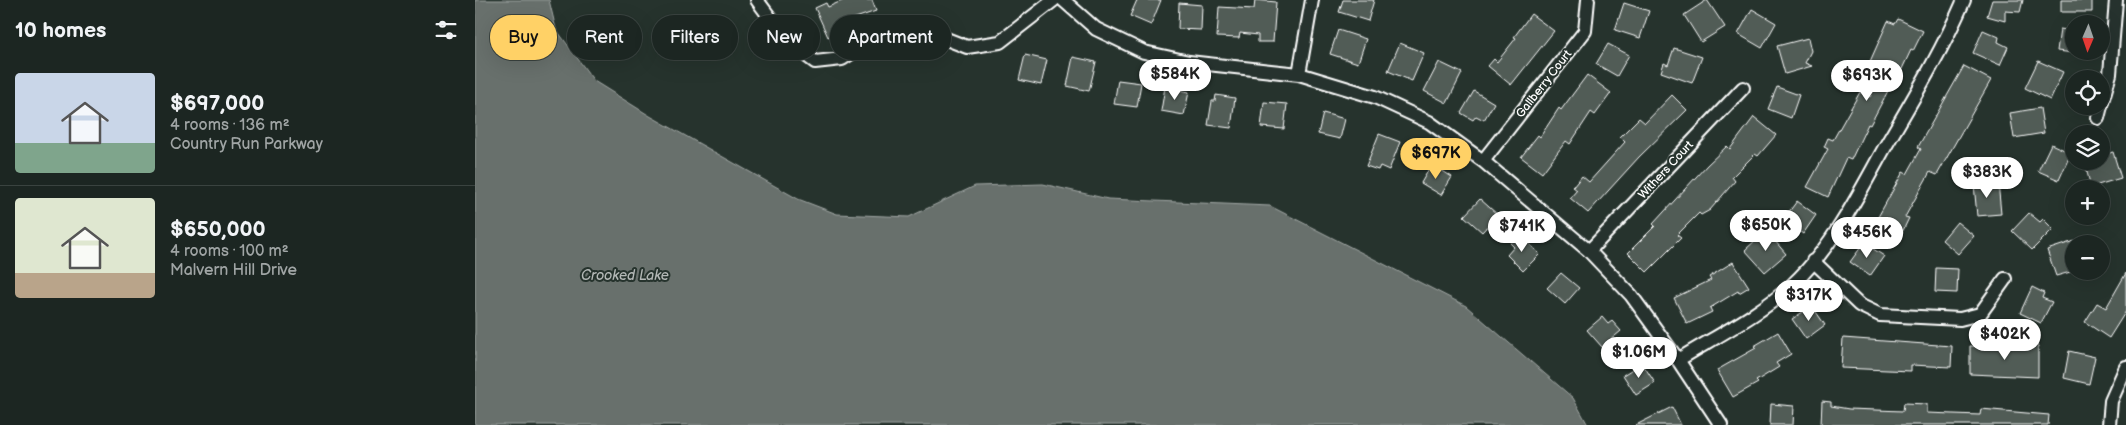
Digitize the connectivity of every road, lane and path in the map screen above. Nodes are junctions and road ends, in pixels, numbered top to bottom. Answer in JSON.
{"nodes":[{"id":1,"x":757,"y":0,"type":"edge"},
{"id":2,"x":1054,"y":0,"type":"edge"},
{"id":3,"x":1063,"y":0,"type":"edge"},
{"id":4,"x":1312,"y":0,"type":"edge"},
{"id":5,"x":1588,"y":0,"type":"edge"},
{"id":6,"x":1964,"y":0,"type":"edge"},
{"id":7,"x":2117,"y":0,"type":"edge"},
{"id":8,"x":1299,"y":74,"type":"junction"},
{"id":9,"x":2110,"y":74,"type":"edge"},
{"id":10,"x":1743,"y":88,"type":"dead end"},
{"id":11,"x":1483,"y":161,"type":"junction"},
{"id":12,"x":1589,"y":251,"type":"junction"},
{"id":13,"x":1813,"y":261,"type":"junction"},
{"id":14,"x":2005,"y":279,"type":"dead end"},
{"id":15,"x":1678,"y":360,"type":"junction"},
{"id":16,"x":2126,"y":366,"type":"edge"},
{"id":17,"x":1721,"y":425,"type":"edge"},
{"id":18,"x":2109,"y":425,"type":"edge"}],
"edges":[{"from":1,"to":2,"type":"street"},
{"from":3,"to":8,"type":"street"},
{"from":4,"to":8,"type":"street"},
{"from":5,"to":11,"type":"street","name":"Gallberry Court"},
{"from":6,"to":13,"type":"street"},
{"from":7,"to":9,"type":"street"},
{"from":8,"to":11,"type":"street"},
{"from":10,"to":12,"type":"street","name":"Withers Court"},
{"from":11,"to":12,"type":"street"},
{"from":12,"to":15,"type":"street"},
{"from":13,"to":14,"type":"street"},
{"from":13,"to":15,"type":"street"},
{"from":15,"to":17,"type":"street"},
{"from":16,"to":18,"type":"street"}]}
